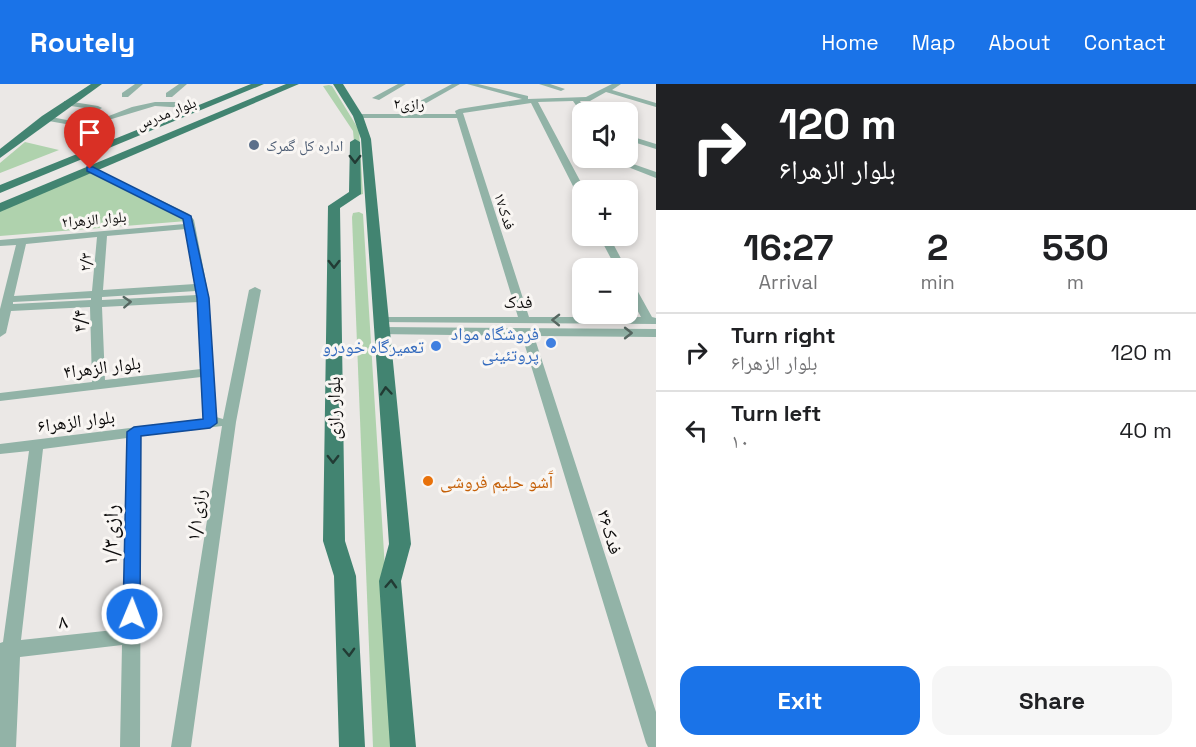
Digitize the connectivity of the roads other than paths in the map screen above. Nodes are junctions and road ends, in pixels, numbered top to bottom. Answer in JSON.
{"nodes":[{"id":1,"x":97,"y":84,"type":"edge"},
{"id":2,"x":140,"y":84,"type":"edge"},
{"id":3,"x":184,"y":84,"type":"edge"},
{"id":4,"x":242,"y":84,"type":"edge"},
{"id":5,"x":259,"y":84,"type":"edge"},
{"id":6,"x":278,"y":84,"type":"edge"},
{"id":7,"x":294,"y":84,"type":"edge"},
{"id":8,"x":403,"y":84,"type":"edge"},
{"id":9,"x":457,"y":84,"type":"edge"},
{"id":10,"x":470,"y":84,"type":"edge"},
{"id":11,"x":503,"y":84,"type":"edge"},
{"id":12,"x":542,"y":84,"type":"edge"},
{"id":13,"x":618,"y":84,"type":"edge"},
{"id":14,"x":333,"y":85,"type":"edge"},
{"id":15,"x":520,"y":89,"type":"dead end"},
{"id":16,"x":561,"y":89,"type":"dead end"},
{"id":17,"x":494,"y":90,"type":"junction"},
{"id":18,"x":606,"y":90,"type":"junction"},
{"id":19,"x":217,"y":94,"type":"junction"},
{"id":20,"x":125,"y":95,"type":"dead end"},
{"id":21,"x":169,"y":95,"type":"dead end"},
{"id":22,"x":376,"y":98,"type":"dead end"},
{"id":23,"x":533,"y":99,"type":"junction"},
{"id":24,"x":575,"y":99,"type":"junction"},
{"id":25,"x":577,"y":102,"type":"edge"},
{"id":26,"x":68,"y":103,"type":"junction"},
{"id":27,"x":656,"y":105,"type":"edge"},
{"id":28,"x":186,"y":106,"type":"junction"},
{"id":29,"x":98,"y":108,"type":"dead end"},
{"id":30,"x":411,"y":108,"type":"dead end"},
{"id":31,"x":198,"y":109,"type":"junction"},
{"id":32,"x":459,"y":114,"type":"junction"},
{"id":33,"x":358,"y":116,"type":"junction"},
{"id":34,"x":46,"y":118,"type":"junction"},
{"id":35,"x":105,"y":119,"type":"dead end"},
{"id":36,"x":77,"y":124,"type":"dead end"},
{"id":37,"x":638,"y":141,"type":"edge"},
{"id":38,"x":656,"y":147,"type":"edge"},
{"id":39,"x":0,"y":154,"type":"edge"},
{"id":40,"x":92,"y":164,"type":"junction"},
{"id":41,"x":55,"y":166,"type":"junction"},
{"id":42,"x":637,"y":168,"type":"edge"},
{"id":43,"x":656,"y":175,"type":"edge"},
{"id":44,"x":0,"y":180,"type":"edge"},
{"id":45,"x":575,"y":180,"type":"edge"},
{"id":46,"x":0,"y":189,"type":"edge"},
{"id":47,"x":0,"y":197,"type":"edge"},
{"id":48,"x":334,"y":206,"type":"junction"},
{"id":49,"x":371,"y":207,"type":"junction"},
{"id":50,"x":0,"y":208,"type":"edge"},
{"id":51,"x":190,"y":225,"type":"junction"},
{"id":52,"x":102,"y":233,"type":"junction"},
{"id":53,"x":22,"y":241,"type":"junction"},
{"id":54,"x":0,"y":243,"type":"edge"},
{"id":55,"x":255,"y":290,"type":"dead end"},
{"id":56,"x":202,"y":292,"type":"junction"},
{"id":57,"x":97,"y":298,"type":"junction"},
{"id":58,"x":638,"y":301,"type":"edge"},
{"id":59,"x":7,"y":304,"type":"junction"},
{"id":60,"x":381,"y":325,"type":"junction"},
{"id":61,"x":525,"y":326,"type":"junction"},
{"id":62,"x":654,"y":329,"type":"edge"},
{"id":63,"x":0,"y":333,"type":"edge"},
{"id":64,"x":208,"y":372,"type":"junction"},
{"id":65,"x":99,"y":385,"type":"junction"},
{"id":66,"x":0,"y":397,"type":"edge"},
{"id":67,"x":229,"y":422,"type":"junction"},
{"id":68,"x":210,"y":423,"type":"junction"},
{"id":69,"x":134,"y":432,"type":"junction"},
{"id":70,"x":37,"y":444,"type":"junction"},
{"id":71,"x":0,"y":449,"type":"edge"},
{"id":72,"x":131,"y":636,"type":"junction"},
{"id":73,"x":6,"y":650,"type":"edge"},
{"id":74,"x":656,"y":743,"type":"edge"},
{"id":75,"x":6,"y":747,"type":"edge"},
{"id":76,"x":130,"y":747,"type":"edge"},
{"id":77,"x":182,"y":747,"type":"edge"},
{"id":78,"x":352,"y":747,"type":"edge"},
{"id":79,"x":403,"y":747,"type":"edge"}],
"edges":[{"from":1,"to":26,"type":"main road"},
{"from":2,"to":20,"type":"street"},
{"from":3,"to":21,"type":"street"},
{"from":4,"to":19,"type":"main road"},
{"from":5,"to":31,"type":"main road","name":"بلوار مدرس"},
{"from":6,"to":40,"type":"main road","name":"بلوار مدرس"},
{"from":7,"to":40,"type":"main road"},
{"from":8,"to":22,"type":"street"},
{"from":9,"to":30,"type":"street"},
{"from":10,"to":17,"type":"street"},
{"from":11,"to":15,"type":"street"},
{"from":11,"to":17,"type":"street"},
{"from":12,"to":16,"type":"street"},
{"from":13,"to":18,"type":"street"},
{"from":14,"to":33,"type":"main road"},
{"from":14,"to":48,"type":"main road","one_way":true},
{"from":17,"to":23,"type":"street"},
{"from":18,"to":24,"type":"street"},
{"from":18,"to":27,"type":"street"},
{"from":19,"to":28,"type":"main road"},
{"from":19,"to":31,"type":"main road"},
{"from":23,"to":24,"type":"street"},
{"from":23,"to":32,"type":"street","name":"رازی۲"},
{"from":23,"to":45,"type":"street"},
{"from":24,"to":25,"type":"street"},
{"from":26,"to":29,"type":"street"},
{"from":26,"to":34,"type":"main road"},
{"from":28,"to":35,"type":"street"},
{"from":28,"to":44,"type":"main road"},
{"from":31,"to":41,"type":"main road","name":"بلوار مدرس"},
{"from":32,"to":33,"type":"street","name":"رازی۲"},
{"from":32,"to":61,"type":"street","name":"فدک۱۷"},
{"from":33,"to":49,"type":"main road"},
{"from":34,"to":36,"type":"street"},
{"from":34,"to":39,"type":"main road"},
{"from":37,"to":38,"type":"street"},
{"from":40,"to":47,"type":"main road","name":"بلوار مدرس"},
{"from":40,"to":50,"type":"main road"},
{"from":40,"to":51,"type":"street"},
{"from":41,"to":44,"type":"main road"},
{"from":41,"to":46,"type":"main road","name":"بلوار مدرس"},
{"from":42,"to":43,"type":"street"},
{"from":48,"to":49,"type":"main road"},
{"from":48,"to":78,"type":"main road","name":"بلوار رازی","one_way":true},
{"from":49,"to":60,"type":"main road"},
{"from":51,"to":52,"type":"street","name":"بلوار الزهرا۲"},
{"from":51,"to":56,"type":"street"},
{"from":52,"to":53,"type":"street","name":"بلوار الزهرا۲"},
{"from":52,"to":57,"type":"street","name":"۲/۳"},
{"from":53,"to":54,"type":"street","name":"بلوار الزهرا۲"},
{"from":53,"to":59,"type":"street"},
{"from":55,"to":67,"type":"street","name":"رازی۱/۱"},
{"from":56,"to":57,"type":"street"},
{"from":56,"to":64,"type":"street"},
{"from":57,"to":59,"type":"street"},
{"from":57,"to":65,"type":"street","name":"۴/۴"},
{"from":58,"to":62,"type":"street"},
{"from":59,"to":63,"type":"street"},
{"from":60,"to":61,"type":"street","name":"فدک"},
{"from":79,"to":60,"type":"main road","one_way":true},
{"from":61,"to":62,"type":"street","name":"فدک"},
{"from":61,"to":74,"type":"street","name":"فدک۳۶"},
{"from":64,"to":65,"type":"street","name":"بلوار الزهرا۴"},
{"from":64,"to":68,"type":"street"},
{"from":65,"to":66,"type":"street","name":"بلوار الزهرا۴"},
{"from":67,"to":68,"type":"street","name":"بلوار الزهرا۶"},
{"from":67,"to":77,"type":"street","name":"رازی۱/۱"},
{"from":68,"to":69,"type":"street","name":"بلوار الزهرا۶"},
{"from":69,"to":70,"type":"street","name":"بلوار الزهرا۶"},
{"from":69,"to":72,"type":"street","name":"رازی۱/۳"},
{"from":70,"to":71,"type":"street","name":"بلوار الزهرا۶"},
{"from":70,"to":73,"type":"street"},
{"from":72,"to":73,"type":"street","name":"۸"},
{"from":72,"to":76,"type":"street","name":"رازی۱/۳"},
{"from":73,"to":75,"type":"street"}]}
